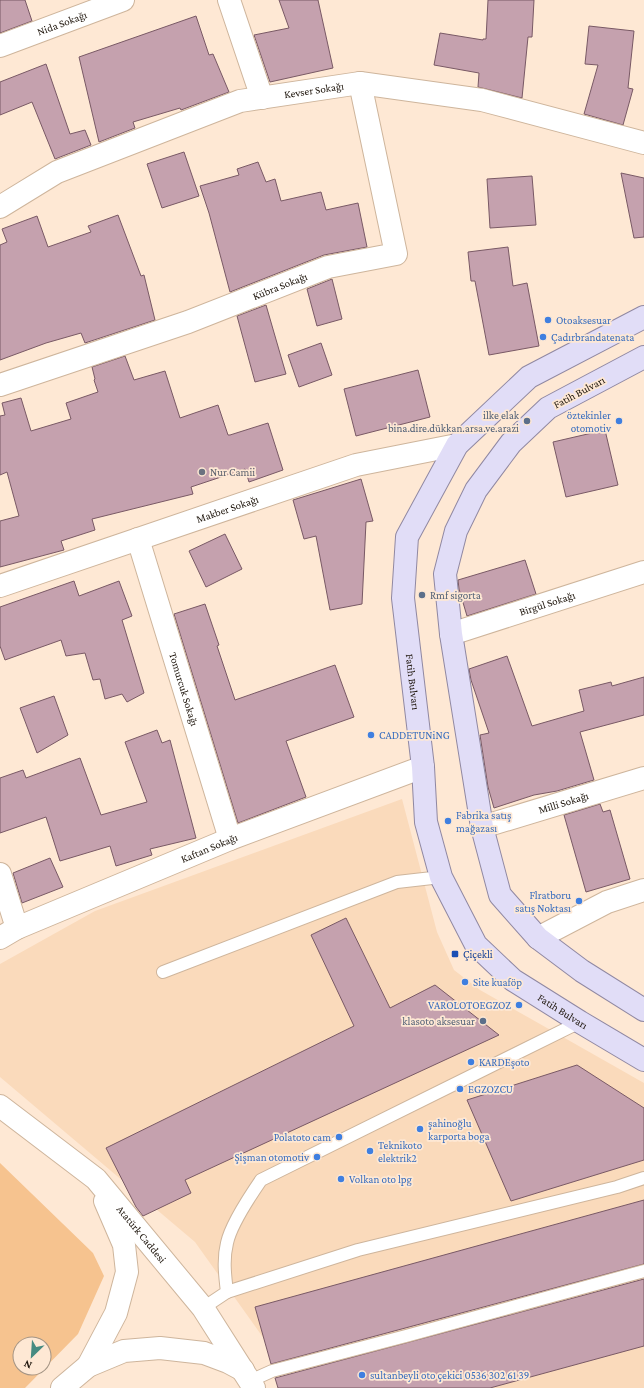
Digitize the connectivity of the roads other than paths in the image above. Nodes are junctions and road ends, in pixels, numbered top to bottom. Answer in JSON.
{"nodes":[{"id":1,"x":123,"y":0,"type":"edge"},
{"id":2,"x":229,"y":0,"type":"edge"},
{"id":3,"x":0,"y":46,"type":"edge"},
{"id":4,"x":360,"y":83,"type":"junction"},
{"id":5,"x":262,"y":98,"type":"junction"},
{"id":6,"x":644,"y":143,"type":"edge"},
{"id":7,"x":0,"y":207,"type":"edge"},
{"id":8,"x":644,"y":317,"type":"edge"},
{"id":9,"x":644,"y":357,"type":"edge"},
{"id":10,"x":0,"y":385,"type":"edge"},
{"id":11,"x":457,"y":445,"type":"junction"},
{"id":12,"x":138,"y":539,"type":"junction"},
{"id":13,"x":644,"y":572,"type":"edge"},
{"id":14,"x":0,"y":586,"type":"edge"},
{"id":15,"x":451,"y":634,"type":"junction"},
{"id":16,"x":423,"y":767,"type":"junction"},
{"id":17,"x":644,"y":778,"type":"edge"},
{"id":18,"x":482,"y":827,"type":"junction"},
{"id":19,"x":230,"y":839,"type":"junction"},
{"id":20,"x":0,"y":874,"type":"edge"},
{"id":21,"x":441,"y":877,"type":"junction"},
{"id":22,"x":644,"y":890,"type":"edge"},
{"id":23,"x":8,"y":933,"type":"edge"},
{"id":24,"x":538,"y":938,"type":"junction"},
{"id":25,"x":163,"y":972,"type":"dead end"},
{"id":26,"x":644,"y":1010,"type":"edge"},
{"id":27,"x":580,"y":1022,"type":"junction"},
{"id":28,"x":644,"y":1060,"type":"edge"},
{"id":29,"x":0,"y":1106,"type":"edge"},
{"id":30,"x":644,"y":1178,"type":"edge"},
{"id":31,"x":96,"y":1179,"type":"junction"},
{"id":32,"x":644,"y":1271,"type":"edge"},
{"id":33,"x":227,"y":1292,"type":"junction"},
{"id":34,"x":203,"y":1308,"type":"junction"},
{"id":35,"x":88,"y":1366,"type":"junction"},
{"id":36,"x":249,"y":1380,"type":"edge"},
{"id":37,"x":62,"y":1388,"type":"edge"}],
"edges":[{"from":1,"to":3,"type":"street","name":"Nida Sokağı"},
{"from":2,"to":5,"type":"street"},
{"from":4,"to":5,"type":"street","name":"Kevser Sokağı"},
{"from":4,"to":6,"type":"street","name":"Kevser Sokağı"},
{"from":4,"to":10,"type":"street","name":"Kübra Sokağı"},
{"from":5,"to":7,"type":"street","name":"Kevser Sokağı"},
{"from":8,"to":11,"type":"main road","name":"Fatih Bulvarı"},
{"from":9,"to":15,"type":"main road","name":"Fatih Bulvarı"},
{"from":11,"to":12,"type":"street","name":"Makber Sokağı"},
{"from":11,"to":16,"type":"main road","name":"Fatih Bulvarı"},
{"from":12,"to":14,"type":"street","name":"Makber Sokağı"},
{"from":12,"to":19,"type":"street","name":"Tomurcuk Sokağı"},
{"from":13,"to":15,"type":"street","name":"Birgül Sokağı"},
{"from":15,"to":18,"type":"main road","name":"Fatih Bulvarı"},
{"from":16,"to":19,"type":"street","name":"Kaftan Sokağı"},
{"from":16,"to":21,"type":"main road","name":"Fatih Bulvarı"},
{"from":17,"to":18,"type":"street","name":"Milli Sokağı"},
{"from":18,"to":24,"type":"main road","name":"Fatih Bulvarı"},
{"from":19,"to":23,"type":"street","name":"Kaftan Sokağı"},
{"from":20,"to":23,"type":"street"},
{"from":21,"to":25,"type":"lane"},
{"from":21,"to":27,"type":"main road","name":"Fatih Bulvarı"},
{"from":22,"to":24,"type":"street"},
{"from":24,"to":26,"type":"main road","name":"Fatih Bulvarı"},
{"from":27,"to":28,"type":"main road","name":"Fatih Bulvarı"},
{"from":27,"to":33,"type":"lane"},
{"from":29,"to":31,"type":"street","name":"Atatürk Caddesi"},
{"from":30,"to":33,"type":"lane"},
{"from":31,"to":34,"type":"street","name":"Atatürk Caddesi"},
{"from":31,"to":35,"type":"street"},
{"from":32,"to":36,"type":"lane"},
{"from":33,"to":34,"type":"lane"},
{"from":34,"to":36,"type":"street","name":"Atatürk Caddesi"},
{"from":35,"to":36,"type":"street"},
{"from":35,"to":37,"type":"street"}]}
